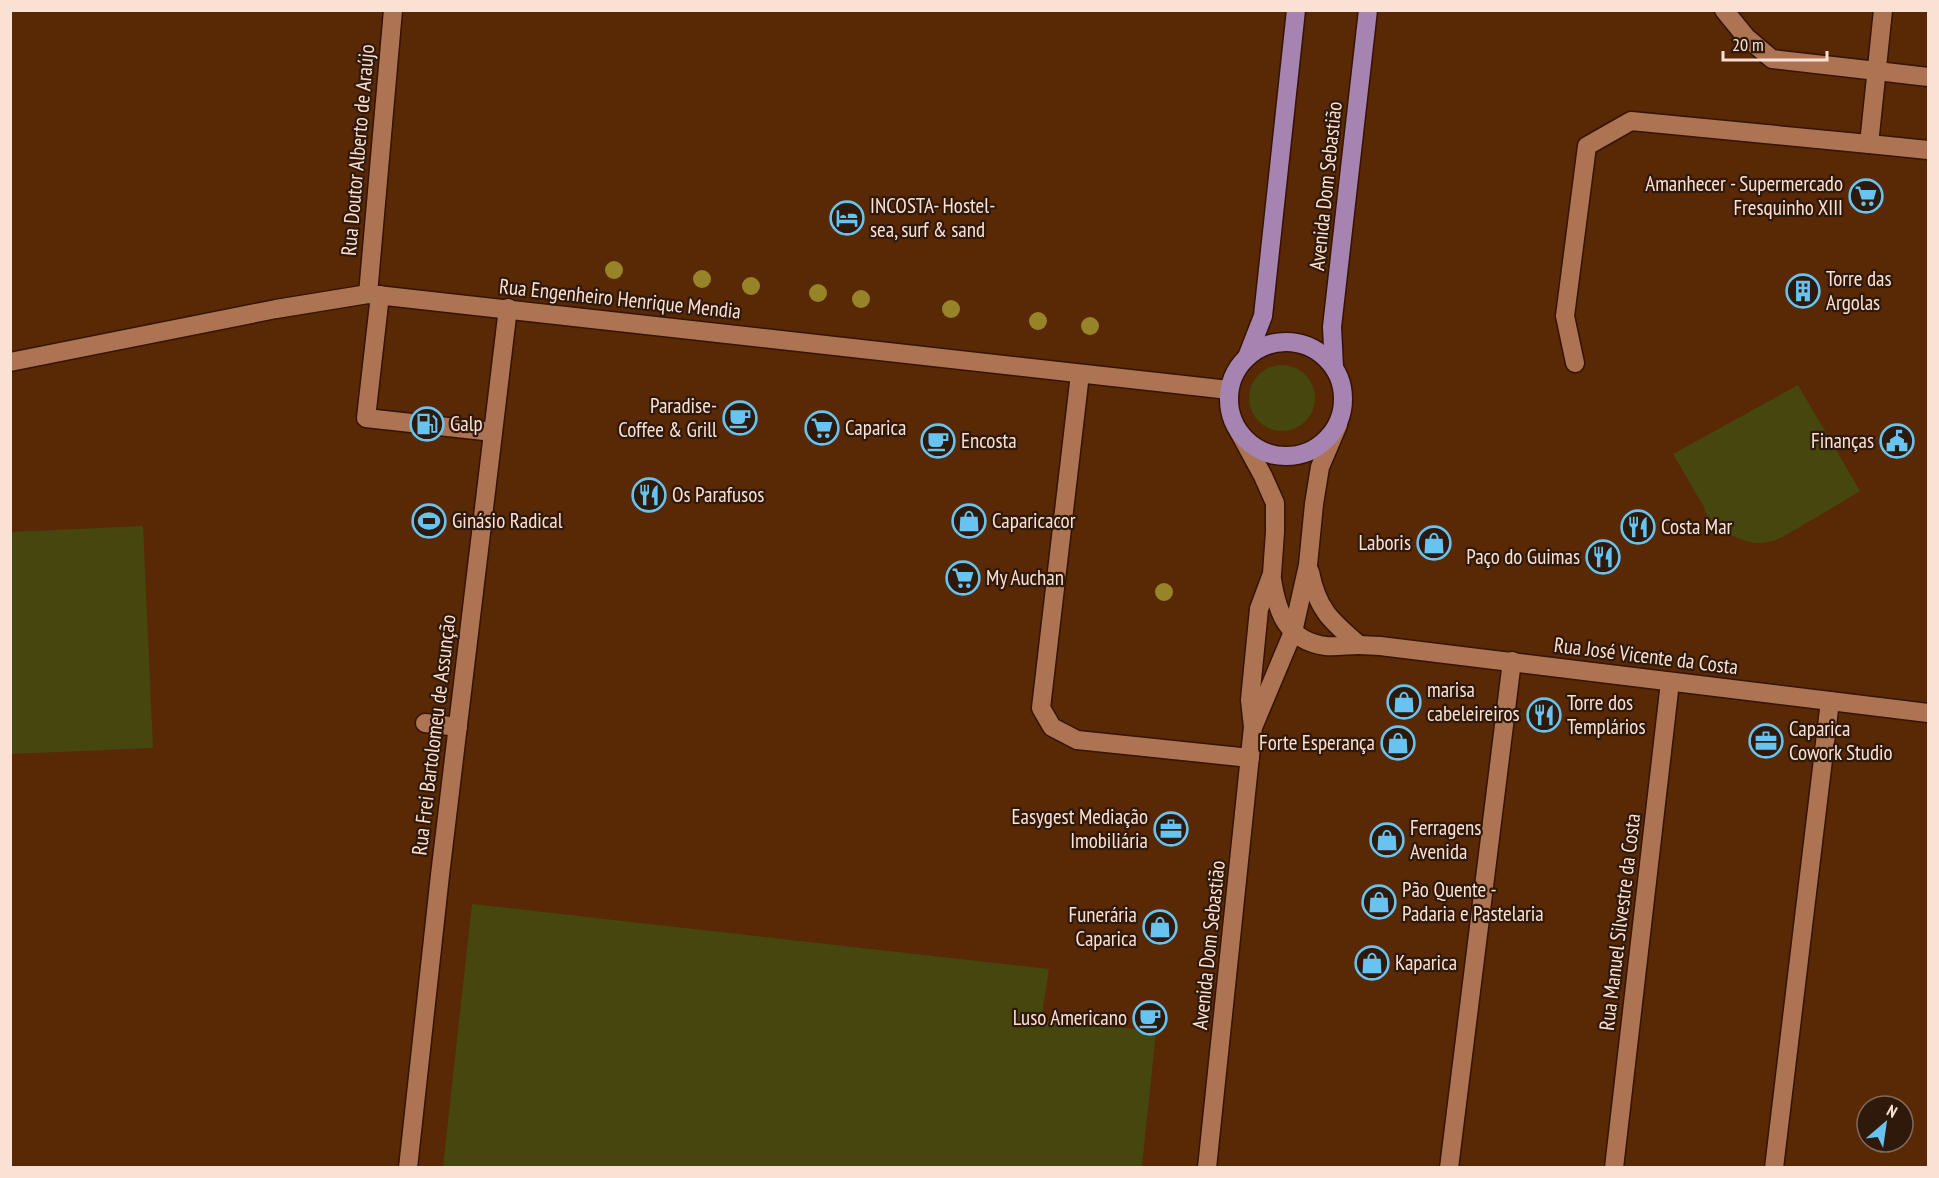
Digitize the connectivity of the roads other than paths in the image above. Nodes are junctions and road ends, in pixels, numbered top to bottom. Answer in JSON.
{"nodes":[{"id":1,"x":393,"y":10,"type":"edge"},
{"id":2,"x":1296,"y":10,"type":"edge"},
{"id":3,"x":1368,"y":10,"type":"edge"},
{"id":4,"x":1724,"y":10,"type":"edge"},
{"id":5,"x":1883,"y":10,"type":"edge"},
{"id":6,"x":1877,"y":71,"type":"junction"},
{"id":7,"x":1929,"y":77,"type":"edge"},
{"id":8,"x":1869,"y":144,"type":"junction"},
{"id":9,"x":1929,"y":150,"type":"edge"},
{"id":10,"x":374,"y":294,"type":"junction"},
{"id":11,"x":508,"y":308,"type":"junction"},
{"id":12,"x":1247,"y":357,"type":"junction"},
{"id":13,"x":10,"y":362,"type":"edge"},
{"id":14,"x":1575,"y":363,"type":"dead end"},
{"id":15,"x":1334,"y":368,"type":"junction"},
{"id":16,"x":1080,"y":374,"type":"junction"},
{"id":17,"x":1229,"y":390,"type":"junction"},
{"id":18,"x":1338,"y":425,"type":"junction"},
{"id":19,"x":493,"y":432,"type":"junction"},
{"id":20,"x":1239,"y":432,"type":"junction"},
{"id":21,"x":1308,"y":565,"type":"junction"},
{"id":22,"x":1272,"y":574,"type":"junction"},
{"id":23,"x":1293,"y":632,"type":"junction"},
{"id":24,"x":1359,"y":645,"type":"junction"},
{"id":25,"x":1512,"y":662,"type":"junction"},
{"id":26,"x":1670,"y":682,"type":"junction"},
{"id":27,"x":1830,"y":701,"type":"junction"},
{"id":28,"x":1929,"y":713,"type":"edge"},
{"id":29,"x":425,"y":723,"type":"dead end"},
{"id":30,"x":458,"y":727,"type":"junction"},
{"id":31,"x":1253,"y":727,"type":"junction"},
{"id":32,"x":1250,"y":758,"type":"junction"},
{"id":33,"x":408,"y":1167,"type":"edge"},
{"id":34,"x":1208,"y":1167,"type":"edge"},
{"id":35,"x":1449,"y":1167,"type":"edge"},
{"id":36,"x":1614,"y":1167,"type":"edge"},
{"id":37,"x":1774,"y":1167,"type":"edge"}],
"edges":[{"from":1,"to":10,"type":"street","name":"Rua Doutor Alberto de Araújo"},
{"from":2,"to":12,"type":"main road"},
{"from":3,"to":15,"type":"main road","name":"Avenida Dom Sebastião"},
{"from":4,"to":6,"type":"street"},
{"from":5,"to":6,"type":"street"},
{"from":6,"to":7,"type":"street"},
{"from":6,"to":8,"type":"street"},
{"from":8,"to":9,"type":"street"},
{"from":8,"to":14,"type":"street"},
{"from":10,"to":11,"type":"street","name":"Rua Engenheiro Henrique Mendia"},
{"from":10,"to":13,"type":"street","name":"Rua Engenheiro Henrique Mendia"},
{"from":10,"to":19,"type":"street","name":"Rua Doutor Alberto de Araújo"},
{"from":11,"to":16,"type":"street","name":"Rua Engenheiro Henrique Mendia"},
{"from":11,"to":19,"type":"street","name":"Rua Frei Bartolomeu de Assunção"},
{"from":12,"to":15,"type":"main road"},
{"from":12,"to":17,"type":"main road"},
{"from":15,"to":18,"type":"main road"},
{"from":16,"to":17,"type":"street","name":"Rua Engenheiro Henrique Mendia"},
{"from":16,"to":32,"type":"street"},
{"from":17,"to":20,"type":"main road"},
{"from":18,"to":20,"type":"main road"},
{"from":18,"to":21,"type":"street","name":"Avenida Dom Sebastião"},
{"from":19,"to":30,"type":"street","name":"Rua Frei Bartolomeu de Assunção"},
{"from":20,"to":22,"type":"street","name":"Avenida Dom Sebastião"},
{"from":21,"to":23,"type":"street","name":"Avenida Dom Sebastião"},
{"from":21,"to":24,"type":"street"},
{"from":22,"to":23,"type":"street"},
{"from":22,"to":31,"type":"street","name":"Avenida Dom Sebastião"},
{"from":23,"to":24,"type":"street","name":"Rua José Vicente da Costa"},
{"from":23,"to":31,"type":"street","name":"Avenida Dom Sebastião"},
{"from":24,"to":25,"type":"street","name":"Rua José Vicente da Costa"},
{"from":25,"to":26,"type":"street","name":"Rua José Vicente da Costa"},
{"from":25,"to":35,"type":"street"},
{"from":26,"to":27,"type":"street","name":"Rua José Vicente da Costa"},
{"from":26,"to":36,"type":"street","name":"Rua Manuel Silvestre da Costa"},
{"from":27,"to":28,"type":"street","name":"Rua José Vicente da Costa"},
{"from":27,"to":37,"type":"street"},
{"from":29,"to":30,"type":"street"},
{"from":30,"to":33,"type":"street","name":"Rua Frei Bartolomeu de Assunção"},
{"from":31,"to":32,"type":"street","name":"Avenida Dom Sebastião"},
{"from":32,"to":34,"type":"street","name":"Avenida Dom Sebastião"}]}
